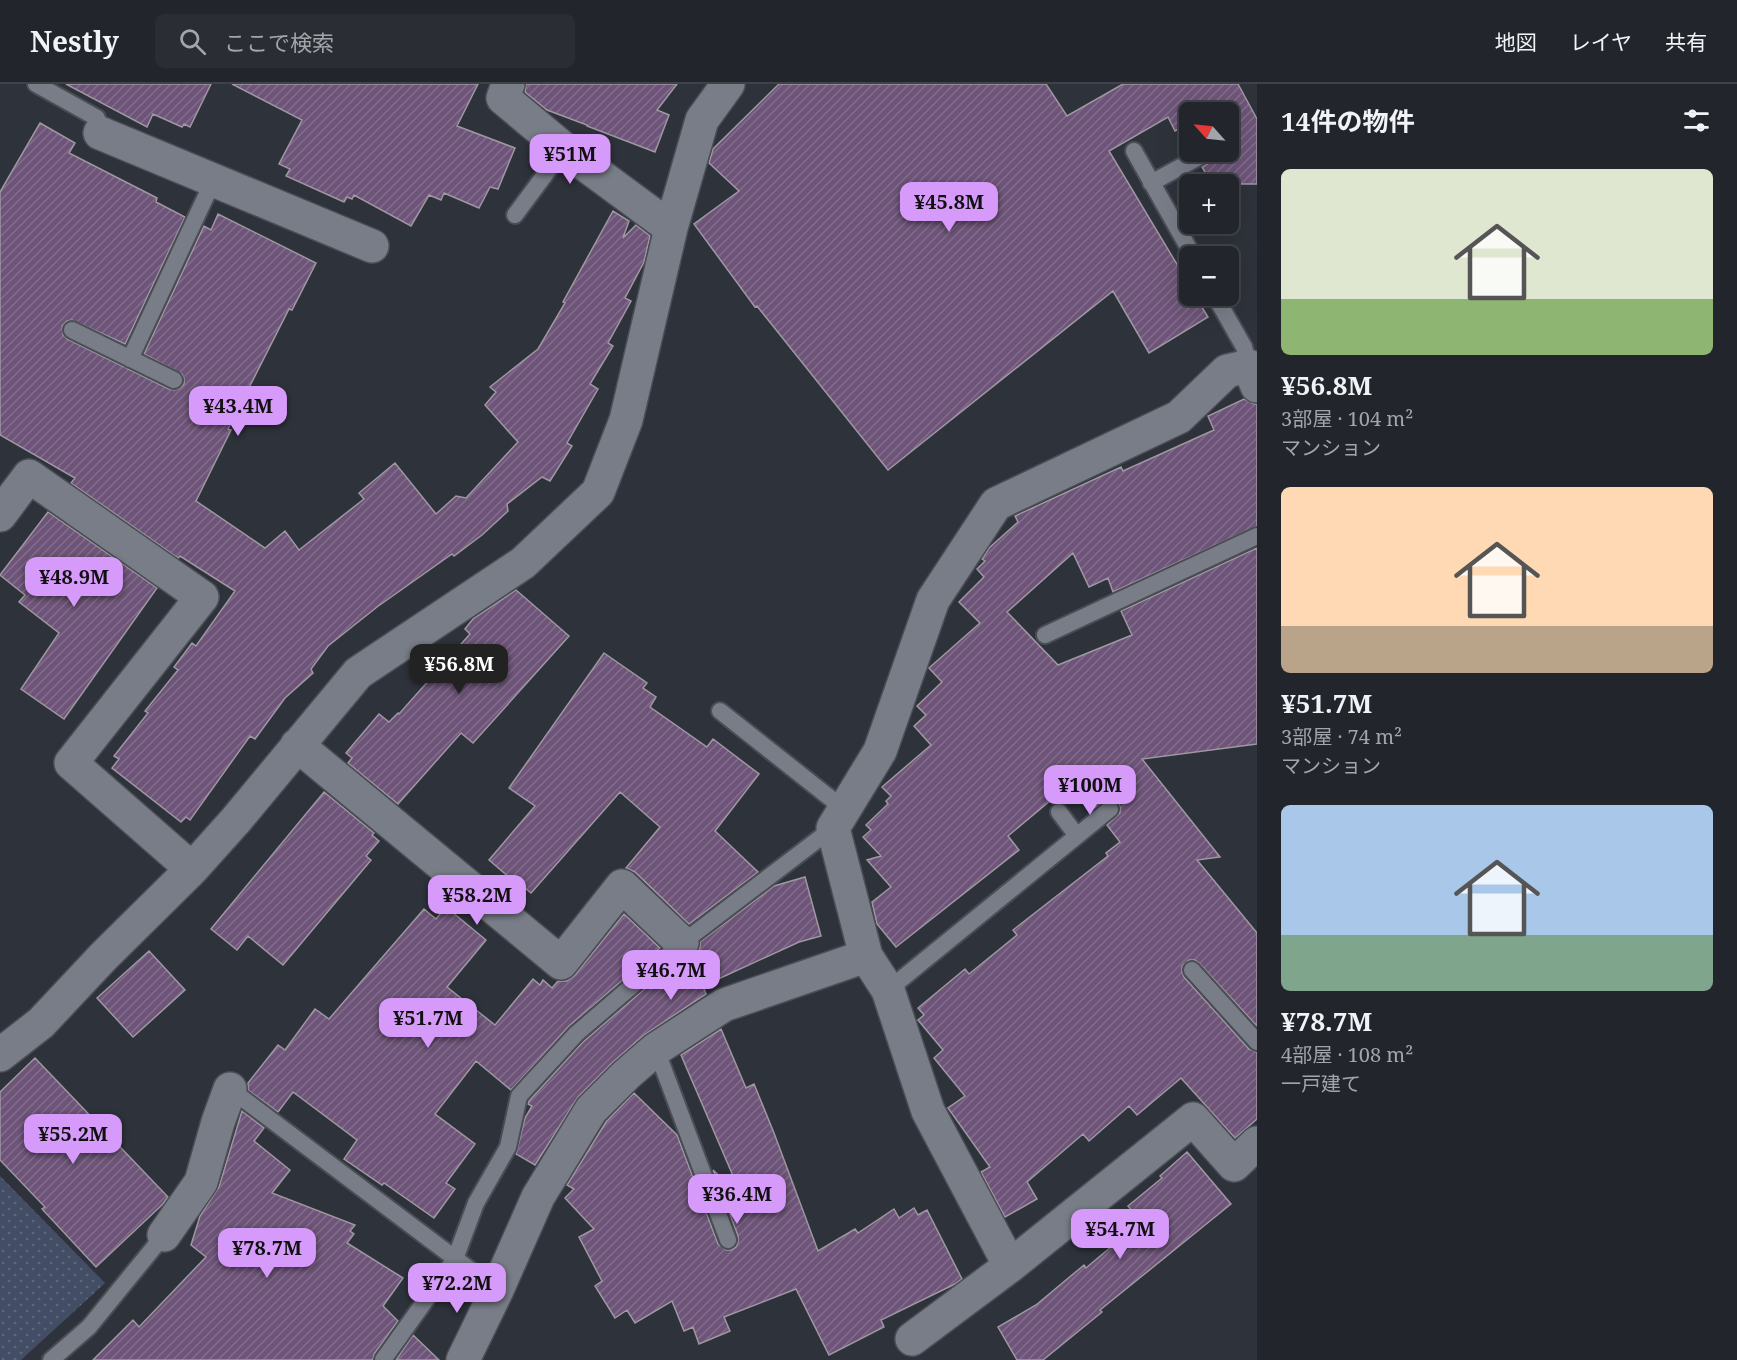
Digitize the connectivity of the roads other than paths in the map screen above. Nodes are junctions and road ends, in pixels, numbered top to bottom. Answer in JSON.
{"nodes":[{"id":1,"x":36,"y":84,"type":"edge"},
{"id":2,"x":508,"y":84,"type":"edge"},
{"id":3,"x":728,"y":84,"type":"edge"},
{"id":4,"x":100,"y":133,"type":"joint"},
{"id":5,"x":564,"y":149,"type":"junction"},
{"id":6,"x":1134,"y":151,"type":"dead end"},
{"id":7,"x":1190,"y":162,"type":"edge"},
{"id":8,"x":214,"y":179,"type":"junction"},
{"id":9,"x":1151,"y":183,"type":"junction"},
{"id":10,"x":515,"y":215,"type":"dead end"},
{"id":11,"x":671,"y":228,"type":"junction"},
{"id":12,"x":372,"y":246,"type":"dead end"},
{"id":13,"x":1187,"y":246,"type":"edge"},
{"id":14,"x":1221,"y":306,"type":"edge"},
{"id":15,"x":72,"y":330,"type":"dead end"},
{"id":16,"x":130,"y":359,"type":"junction"},
{"id":17,"x":1252,"y":360,"type":"edge"},
{"id":18,"x":174,"y":380,"type":"dead end"},
{"id":19,"x":0,"y":515,"type":"edge"},
{"id":20,"x":1257,"y":536,"type":"edge"},
{"id":21,"x":1044,"y":635,"type":"dead end"},
{"id":22,"x":720,"y":711,"type":"dead end"},
{"id":23,"x":297,"y":745,"type":"junction"},
{"id":24,"x":1110,"y":810,"type":"dead end"},
{"id":25,"x":1059,"y":812,"type":"dead end"},
{"id":26,"x":839,"y":818,"type":"junction"},
{"id":27,"x":1077,"y":836,"type":"junction"},
{"id":28,"x":192,"y":869,"type":"junction"},
{"id":29,"x":681,"y":943,"type":"junction"},
{"id":30,"x":866,"y":956,"type":"junction"},
{"id":31,"x":1191,"y":970,"type":"dead end"},
{"id":32,"x":888,"y":990,"type":"junction"},
{"id":33,"x":1257,"y":1042,"type":"edge"},
{"id":34,"x":656,"y":1049,"type":"junction"},
{"id":35,"x":0,"y":1055,"type":"edge"},
{"id":36,"x":230,"y":1089,"type":"joint"},
{"id":37,"x":1254,"y":1151,"type":"edge"},
{"id":38,"x":164,"y":1235,"type":"joint"},
{"id":39,"x":728,"y":1240,"type":"dead end"},
{"id":40,"x":455,"y":1259,"type":"junction"},
{"id":41,"x":1011,"y":1266,"type":"junction"},
{"id":42,"x":497,"y":1290,"type":"junction"},
{"id":43,"x":912,"y":1339,"type":"dead end"},
{"id":44,"x":51,"y":1360,"type":"edge"},
{"id":45,"x":383,"y":1360,"type":"edge"},
{"id":46,"x":463,"y":1360,"type":"edge"}],
"edges":[{"from":1,"to":4,"type":"lane"},
{"from":2,"to":5,"type":"street"},
{"from":3,"to":11,"type":"street"},
{"from":4,"to":8,"type":"street"},
{"from":5,"to":10,"type":"lane"},
{"from":5,"to":11,"type":"street"},
{"from":6,"to":9,"type":"lane"},
{"from":7,"to":9,"type":"lane"},
{"from":8,"to":12,"type":"street"},
{"from":8,"to":16,"type":"lane"},
{"from":9,"to":13,"type":"lane"},
{"from":11,"to":23,"type":"street"},
{"from":14,"to":17,"type":"lane"},
{"from":15,"to":16,"type":"lane"},
{"from":16,"to":18,"type":"lane"},
{"from":17,"to":26,"type":"street"},
{"from":19,"to":28,"type":"street"},
{"from":20,"to":21,"type":"lane"},
{"from":22,"to":26,"type":"lane"},
{"from":23,"to":28,"type":"street"},
{"from":23,"to":29,"type":"street"},
{"from":24,"to":27,"type":"lane"},
{"from":25,"to":27,"type":"lane"},
{"from":26,"to":29,"type":"lane"},
{"from":26,"to":30,"type":"street"},
{"from":27,"to":32,"type":"lane"},
{"from":28,"to":35,"type":"street"},
{"from":29,"to":40,"type":"lane"},
{"from":30,"to":32,"type":"street"},
{"from":30,"to":34,"type":"street"},
{"from":31,"to":33,"type":"lane"},
{"from":32,"to":41,"type":"street"},
{"from":34,"to":39,"type":"lane"},
{"from":34,"to":42,"type":"street"},
{"from":36,"to":38,"type":"street"},
{"from":36,"to":40,"type":"lane"},
{"from":37,"to":41,"type":"street"},
{"from":38,"to":44,"type":"lane"},
{"from":40,"to":42,"type":"lane"},
{"from":40,"to":45,"type":"lane"},
{"from":41,"to":43,"type":"street"},
{"from":42,"to":46,"type":"street"}]}
